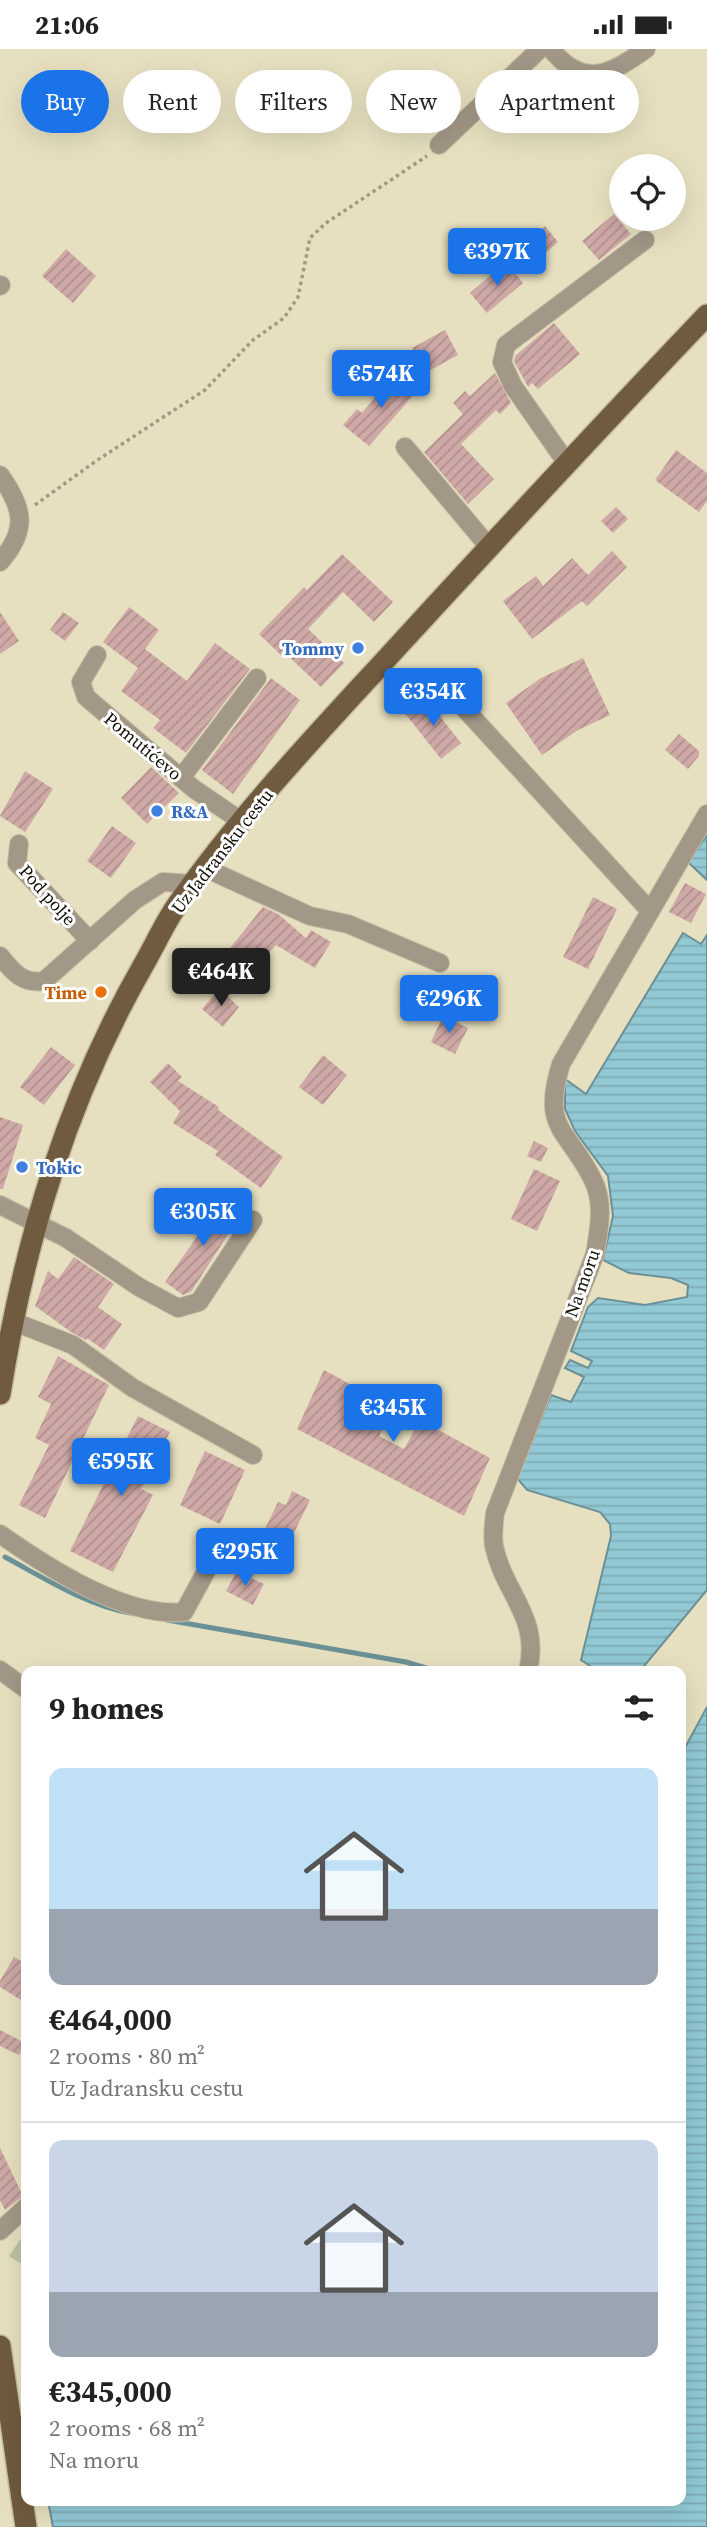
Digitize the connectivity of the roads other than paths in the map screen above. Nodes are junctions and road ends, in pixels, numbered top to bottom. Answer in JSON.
{"nodes":[{"id":1,"x":540,"y":49,"type":"edge"},
{"id":2,"x":551,"y":49,"type":"edge"},
{"id":3,"x":646,"y":49,"type":"edge"},
{"id":4,"x":439,"y":145,"type":"road end"},
{"id":5,"x":645,"y":240,"type":"dead end"},
{"id":6,"x":707,"y":315,"type":"edge"},
{"id":7,"x":405,"y":447,"type":"dead end"},
{"id":8,"x":566,"y":462,"type":"junction"},
{"id":9,"x":0,"y":475,"type":"edge"},
{"id":10,"x":489,"y":547,"type":"junction"},
{"id":11,"x":0,"y":562,"type":"edge"},
{"id":12,"x":97,"y":655,"type":"dead end"},
{"id":13,"x":257,"y":678,"type":"dead end"},
{"id":14,"x":453,"y":696,"type":"dead end"},
{"id":15,"x":181,"y":778,"type":"junction"},
{"id":16,"x":707,"y":814,"type":"edge"},
{"id":17,"x":241,"y":821,"type":"junction"},
{"id":18,"x":19,"y":844,"type":"dead end"},
{"id":19,"x":199,"y":876,"type":"junction"},
{"id":20,"x":650,"y":911,"type":"junction"},
{"id":21,"x":90,"y":940,"type":"junction"},
{"id":22,"x":0,"y":956,"type":"edge"},
{"id":23,"x":440,"y":963,"type":"dead end"},
{"id":24,"x":0,"y":1205,"type":"edge"},
{"id":25,"x":253,"y":1220,"type":"dead end"},
{"id":26,"x":35,"y":1221,"type":"junction"},
{"id":27,"x":12,"y":1321,"type":"junction"},
{"id":28,"x":0,"y":1394,"type":"edge"},
{"id":29,"x":253,"y":1455,"type":"dead end"},
{"id":30,"x":0,"y":1534,"type":"edge"},
{"id":31,"x":210,"y":1564,"type":"dead end"},
{"id":32,"x":529,"y":1666,"type":"edge"},
{"id":33,"x":0,"y":1669,"type":"edge"},
{"id":34,"x":21,"y":1685,"type":"edge"},
{"id":35,"x":21,"y":2212,"type":"edge"},
{"id":36,"x":0,"y":2231,"type":"edge"},
{"id":37,"x":0,"y":2346,"type":"edge"},
{"id":38,"x":21,"y":2492,"type":"edge"},
{"id":39,"x":23,"y":2506,"type":"edge"},
{"id":40,"x":26,"y":2527,"type":"edge"}],
"edges":[{"from":1,"to":4,"type":"street"},
{"from":2,"to":3,"type":"street"},
{"from":5,"to":8,"type":"street"},
{"from":6,"to":8,"type":"main road","name":"Uz Jadransku cestu"},
{"from":7,"to":10,"type":"street"},
{"from":8,"to":10,"type":"main road","name":"Uz Jadransku cestu"},
{"from":9,"to":11,"type":"street"},
{"from":10,"to":17,"type":"main road","name":"Uz Jadransku cestu"},
{"from":12,"to":15,"type":"street","name":"Pomutićevo"},
{"from":13,"to":15,"type":"street"},
{"from":14,"to":20,"type":"street"},
{"from":15,"to":17,"type":"street","name":"Pomutićevo"},
{"from":16,"to":20,"type":"street","name":"Na moru"},
{"from":17,"to":19,"type":"main road","name":"Uz Jadransku cestu"},
{"from":18,"to":21,"type":"street","name":"Pod polje"},
{"from":19,"to":21,"type":"street","name":"Pod polje"},
{"from":19,"to":23,"type":"street"},
{"from":19,"to":26,"type":"main road","name":"Uz Jadransku cestu"},
{"from":20,"to":32,"type":"street","name":"Na moru"},
{"from":21,"to":22,"type":"street","name":"Pod polje"},
{"from":24,"to":26,"type":"street"},
{"from":25,"to":26,"type":"street"},
{"from":26,"to":27,"type":"main road","name":"Uz Jadransku cestu"},
{"from":27,"to":28,"type":"main road","name":"Uz Jadransku cestu"},
{"from":27,"to":29,"type":"street"},
{"from":30,"to":31,"type":"street"},
{"from":33,"to":34,"type":"street"},
{"from":35,"to":36,"type":"street"},
{"from":37,"to":38,"type":"main road"},
{"from":39,"to":40,"type":"main road"}]}
